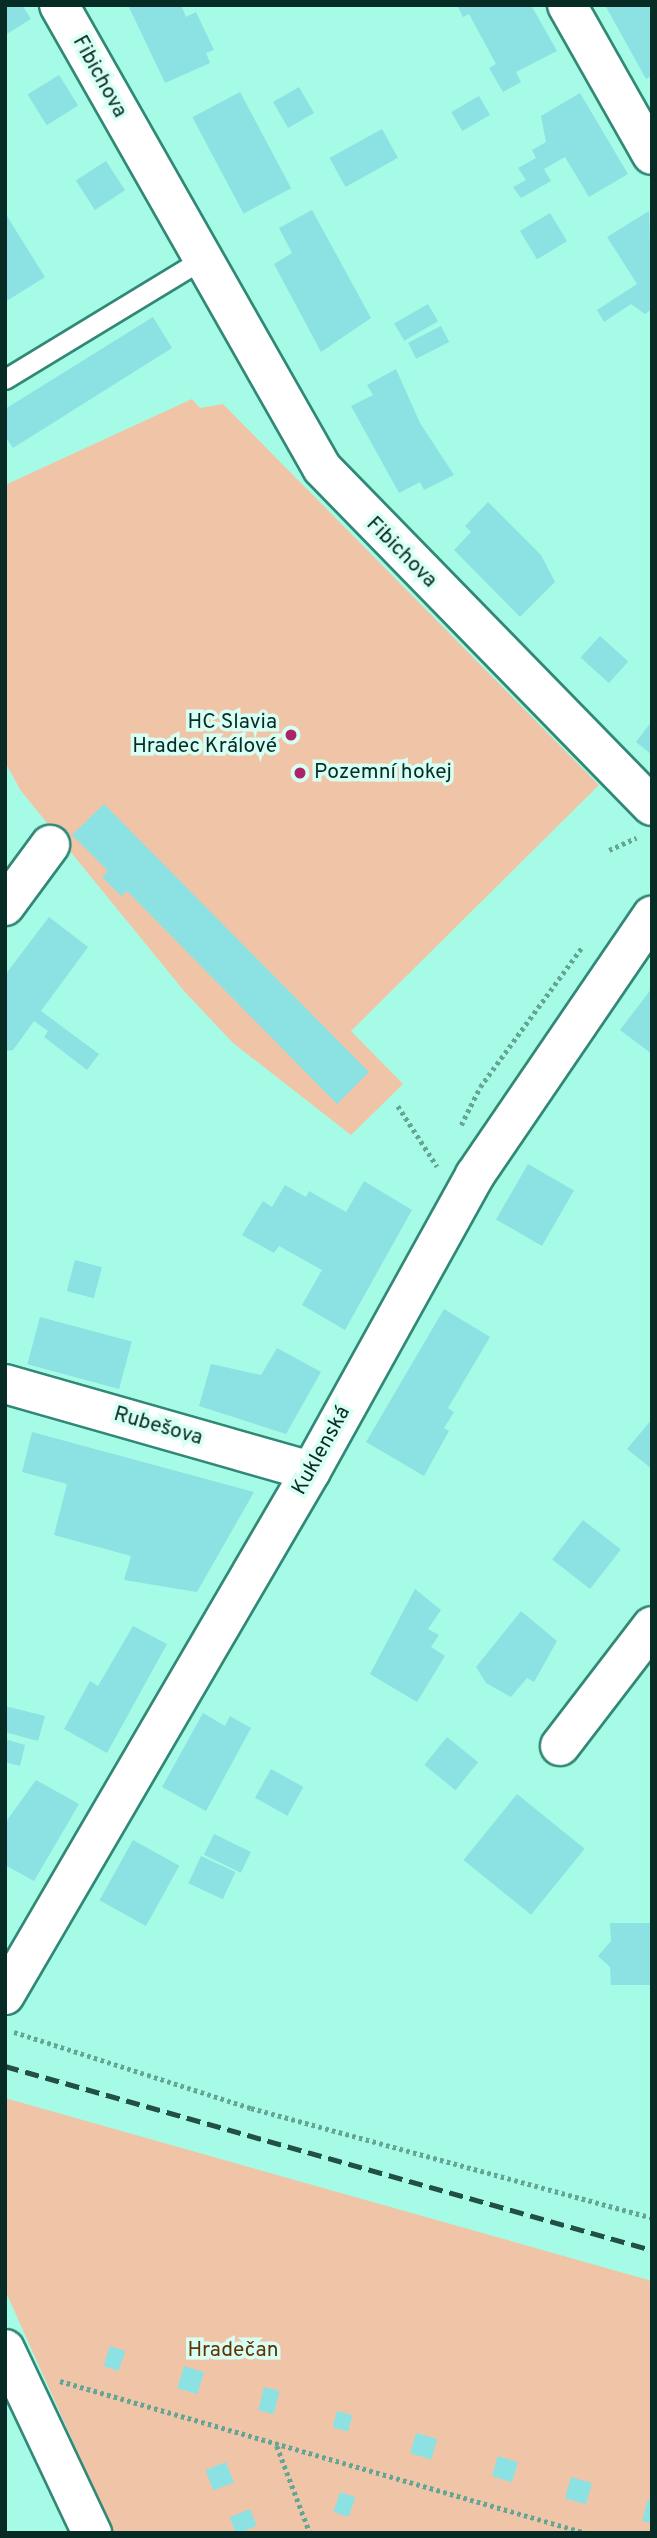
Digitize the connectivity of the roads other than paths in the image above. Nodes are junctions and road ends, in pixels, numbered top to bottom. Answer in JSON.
{"nodes":[{"id":1,"x":59,"y":5,"type":"edge"},
{"id":2,"x":567,"y":5,"type":"edge"},
{"id":3,"x":652,"y":155,"type":"edge"},
{"id":4,"x":201,"y":260,"type":"junction"},
{"id":5,"x":5,"y":379,"type":"edge"},
{"id":6,"x":652,"y":806,"type":"edge"},
{"id":7,"x":50,"y":845,"type":"dead end"},
{"id":8,"x":5,"y":906,"type":"edge"},
{"id":9,"x":652,"y":916,"type":"edge"},
{"id":10,"x":5,"y":1384,"type":"edge"},
{"id":11,"x":311,"y":1471,"type":"junction"},
{"id":12,"x":652,"y":1626,"type":"edge"},
{"id":13,"x":560,"y":1746,"type":"dead end"},
{"id":14,"x":5,"y":1995,"type":"edge"},
{"id":15,"x":12,"y":2361,"type":"edge"},
{"id":16,"x":92,"y":2533,"type":"edge"}],
"edges":[{"from":1,"to":4,"type":"street","name":"Fibichova"},
{"from":2,"to":3,"type":"street"},
{"from":4,"to":5,"type":"lane"},
{"from":4,"to":6,"type":"street","name":"Fibichova"},
{"from":7,"to":8,"type":"street"},
{"from":9,"to":11,"type":"street","name":"Kuklenská"},
{"from":10,"to":11,"type":"street","name":"Rubešova"},
{"from":11,"to":14,"type":"street","name":"Kuklenská"},
{"from":12,"to":13,"type":"street"},
{"from":15,"to":16,"type":"street"}]}
